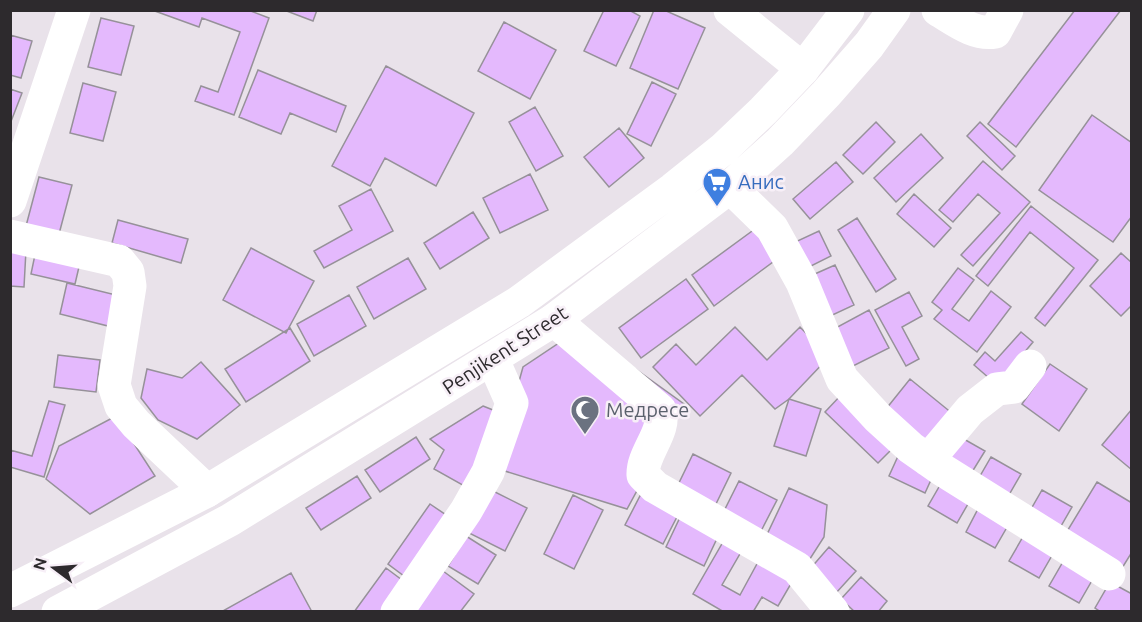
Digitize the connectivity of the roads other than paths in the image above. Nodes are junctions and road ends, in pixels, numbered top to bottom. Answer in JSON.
{"nodes":[{"id":1,"x":74,"y":10,"type":"edge"},
{"id":2,"x":730,"y":10,"type":"edge"},
{"id":3,"x":848,"y":10,"type":"edge"},
{"id":4,"x":894,"y":10,"type":"edge"},
{"id":5,"x":938,"y":10,"type":"edge"},
{"id":6,"x":1007,"y":10,"type":"edge"},
{"id":7,"x":802,"y":69,"type":"junction"},
{"id":8,"x":730,"y":187,"type":"junction"},
{"id":9,"x":10,"y":201,"type":"edge"},
{"id":10,"x":10,"y":236,"type":"edge"},
{"id":11,"x":554,"y":320,"type":"junction"},
{"id":12,"x":493,"y":360,"type":"junction"},
{"id":13,"x":1030,"y":366,"type":"dead end"},
{"id":14,"x":928,"y":460,"type":"junction"},
{"id":15,"x":207,"y":492,"type":"junction"},
{"id":16,"x":1109,"y":574,"type":"dead end"},
{"id":17,"x":17,"y":582,"type":"edge"},
{"id":18,"x":58,"y":612,"type":"edge"},
{"id":19,"x":397,"y":612,"type":"edge"},
{"id":20,"x":833,"y":612,"type":"edge"}],
"edges":[{"from":1,"to":9,"type":"main road"},
{"from":2,"to":7,"type":"main road"},
{"from":3,"to":7,"type":"main road","name":"Penjikent Street"},
{"from":4,"to":8,"type":"main road","name":"Penjikent Street"},
{"from":5,"to":6,"type":"main road"},
{"from":7,"to":15,"type":"main road","name":"Penjikent Street"},
{"from":8,"to":11,"type":"main road","name":"Penjikent Street"},
{"from":8,"to":14,"type":"main road"},
{"from":10,"to":15,"type":"main road"},
{"from":11,"to":12,"type":"main road","name":"Penjikent Street"},
{"from":11,"to":20,"type":"main road"},
{"from":12,"to":18,"type":"main road","name":"Penjikent Street"},
{"from":12,"to":19,"type":"main road"},
{"from":13,"to":14,"type":"main road"},
{"from":14,"to":16,"type":"main road"},
{"from":15,"to":17,"type":"main road","name":"Penjikent Street"}]}
